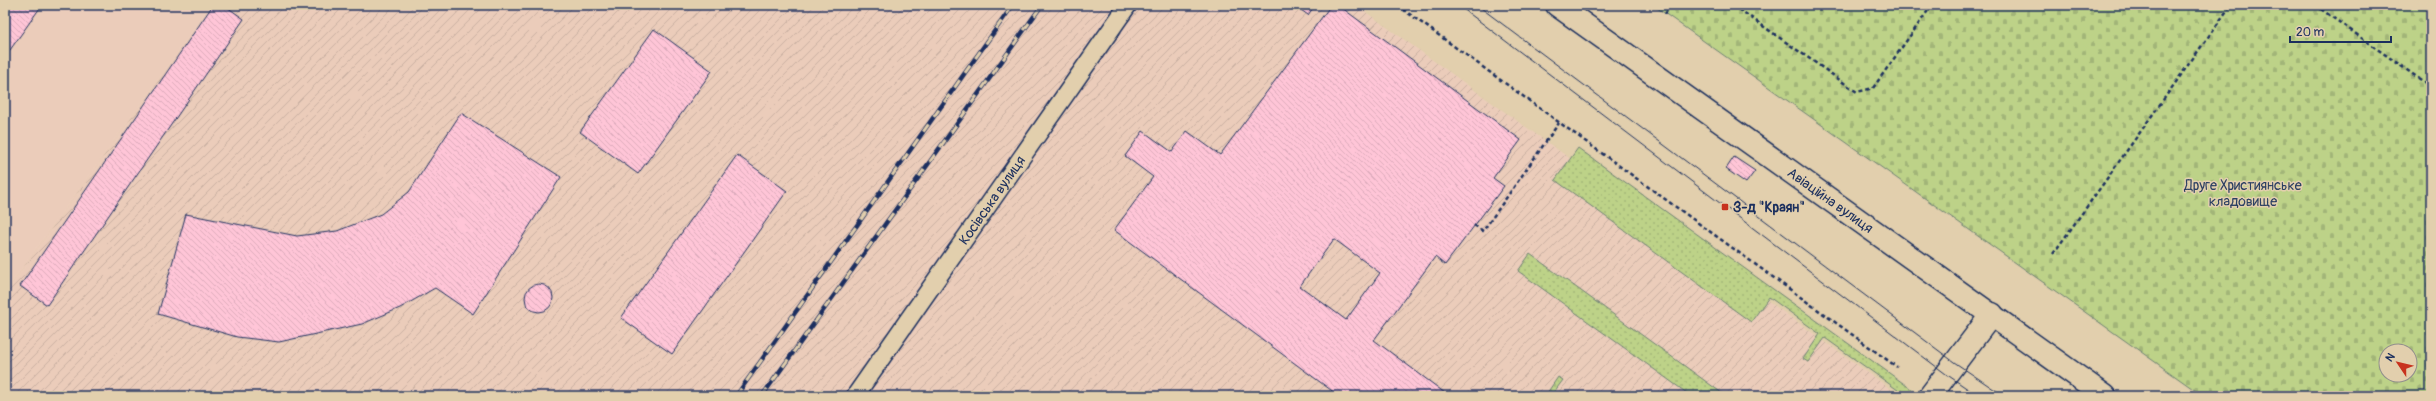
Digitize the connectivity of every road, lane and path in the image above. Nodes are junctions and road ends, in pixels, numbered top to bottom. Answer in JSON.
{"nodes":[{"id":1,"x":1128,"y":5,"type":"edge"},
{"id":2,"x":1397,"y":5,"type":"edge"},
{"id":3,"x":1557,"y":5,"type":"edge"},
{"id":4,"x":1671,"y":5,"type":"edge"},
{"id":5,"x":1733,"y":5,"type":"edge"},
{"id":6,"x":1932,"y":5,"type":"edge"},
{"id":7,"x":2231,"y":5,"type":"edge"},
{"id":8,"x":2315,"y":5,"type":"edge"},
{"id":9,"x":1665,"y":14,"type":"dead end"},
{"id":10,"x":2431,"y":87,"type":"edge"},
{"id":11,"x":1560,"y":123,"type":"junction"},
{"id":12,"x":1474,"y":225,"type":"dead end"},
{"id":13,"x":2053,"y":254,"type":"dead end"},
{"id":14,"x":1992,"y":314,"type":"junction"},
{"id":15,"x":1897,"y":367,"type":"dead end"},
{"id":16,"x":855,"y":396,"type":"edge"},
{"id":17,"x":1930,"y":396,"type":"edge"},
{"id":18,"x":2105,"y":396,"type":"edge"}],
"edges":[{"from":1,"to":16,"type":"lane","name":"Косівська вулиця"},
{"from":2,"to":11,"type":"path"},
{"from":3,"to":14,"type":"street","name":"Авіаційна вулиця"},
{"from":4,"to":9,"type":"path"},
{"from":5,"to":6,"type":"path"},
{"from":7,"to":13,"type":"path"},
{"from":8,"to":10,"type":"path"},
{"from":11,"to":12,"type":"path"},
{"from":11,"to":15,"type":"path"},
{"from":14,"to":17,"type":"street"},
{"from":14,"to":18,"type":"street","name":"Авіаційна вулиця"}]}
